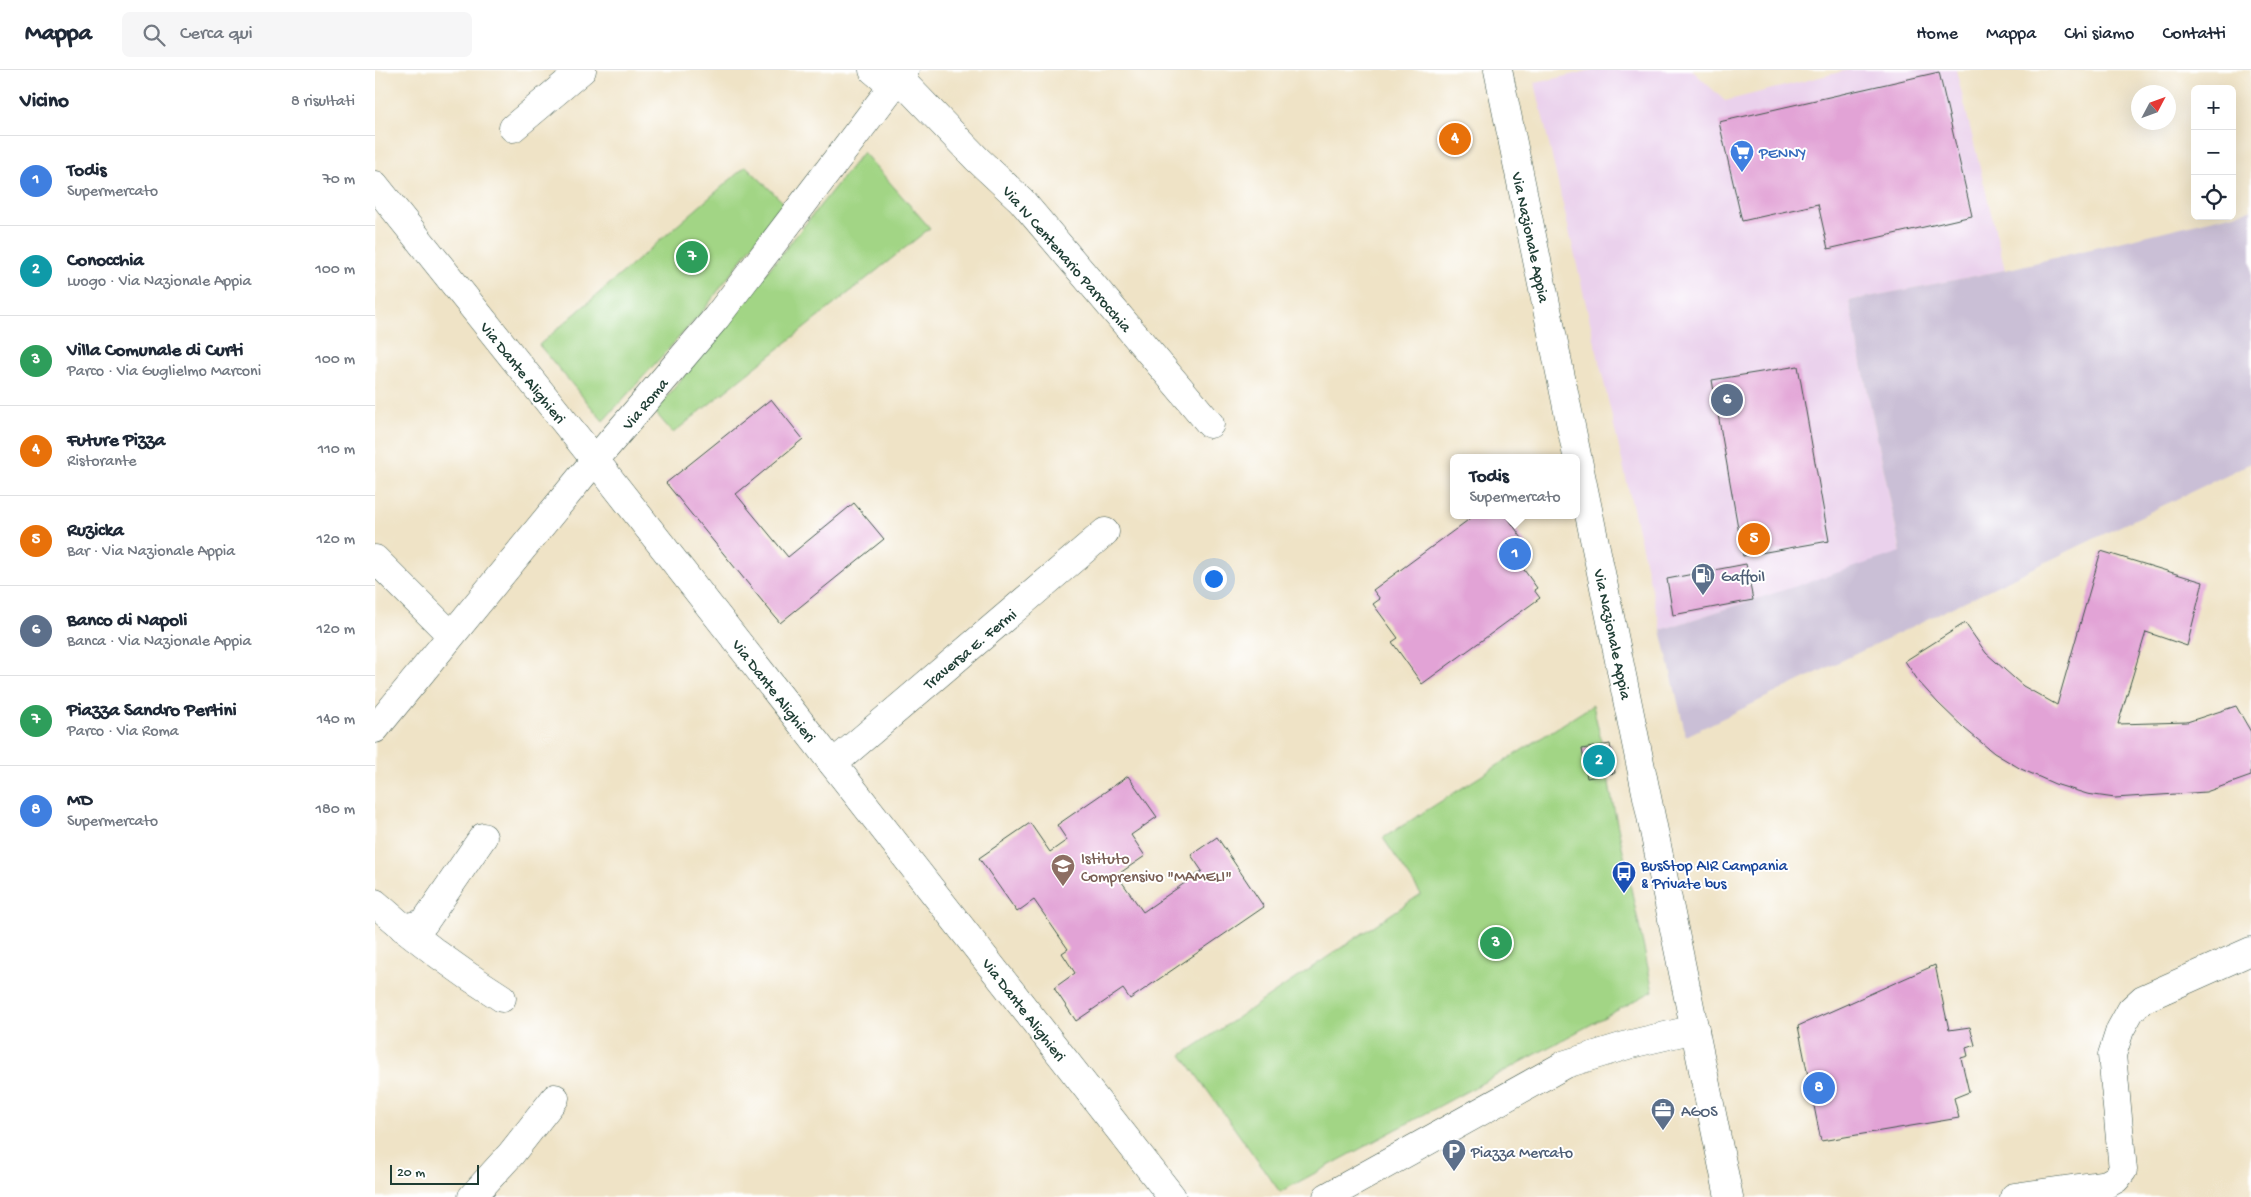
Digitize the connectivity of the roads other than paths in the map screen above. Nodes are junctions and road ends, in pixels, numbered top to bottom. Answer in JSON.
{"nodes":[{"id":1,"x":582,"y":70,"type":"edge"},
{"id":2,"x":1498,"y":70,"type":"edge"},
{"id":3,"x":892,"y":76,"type":"edge"},
{"id":4,"x":513,"y":128,"type":"dead end"},
{"id":5,"x":375,"y":185,"type":"edge"},
{"id":6,"x":1210,"y":424,"type":"dead end"},
{"id":7,"x":1577,"y":454,"type":"edge"},
{"id":8,"x":595,"y":460,"type":"junction"},
{"id":9,"x":1580,"y":469,"type":"edge"},
{"id":10,"x":1105,"y":532,"type":"dead end"},
{"id":11,"x":375,"y":559,"type":"edge"},
{"id":12,"x":451,"y":635,"type":"junction"},
{"id":13,"x":375,"y":729,"type":"edge"},
{"id":14,"x":833,"y":764,"type":"junction"},
{"id":15,"x":483,"y":837,"type":"dead end"},
{"id":16,"x":375,"y":903,"type":"edge"},
{"id":17,"x":403,"y":928,"type":"junction"},
{"id":18,"x":2251,"y":951,"type":"edge"},
{"id":19,"x":502,"y":998,"type":"dead end"},
{"id":20,"x":1695,"y":1029,"type":"junction"},
{"id":21,"x":555,"y":1098,"type":"dead end"},
{"id":22,"x":472,"y":1197,"type":"edge"},
{"id":23,"x":1172,"y":1197,"type":"edge"},
{"id":24,"x":1327,"y":1197,"type":"edge"},
{"id":25,"x":1729,"y":1197,"type":"edge"},
{"id":26,"x":2014,"y":1197,"type":"edge"}],
"edges":[{"from":1,"to":4,"type":"street"},
{"from":2,"to":7,"type":"street","name":"Via Nazionale Appia"},
{"from":3,"to":6,"type":"street","name":"Via IV Centenario Parrocchia"},
{"from":3,"to":8,"type":"street","name":"Via Roma"},
{"from":5,"to":8,"type":"street","name":"Via Dante Alighieri"},
{"from":8,"to":12,"type":"street","name":"Via Roma"},
{"from":8,"to":14,"type":"street","name":"Via Dante Alighieri"},
{"from":9,"to":20,"type":"street","name":"Via Nazionale Appia"},
{"from":10,"to":14,"type":"street","name":"Traversa E. Fermi"},
{"from":11,"to":12,"type":"street"},
{"from":12,"to":13,"type":"street","name":"Via Roma"},
{"from":14,"to":23,"type":"street","name":"Via Dante Alighieri"},
{"from":15,"to":17,"type":"street"},
{"from":16,"to":17,"type":"street"},
{"from":17,"to":19,"type":"street"},
{"from":18,"to":26,"type":"street"},
{"from":20,"to":24,"type":"street"},
{"from":20,"to":25,"type":"street","name":"Via Nazionale Appia"},
{"from":21,"to":22,"type":"street"}]}
